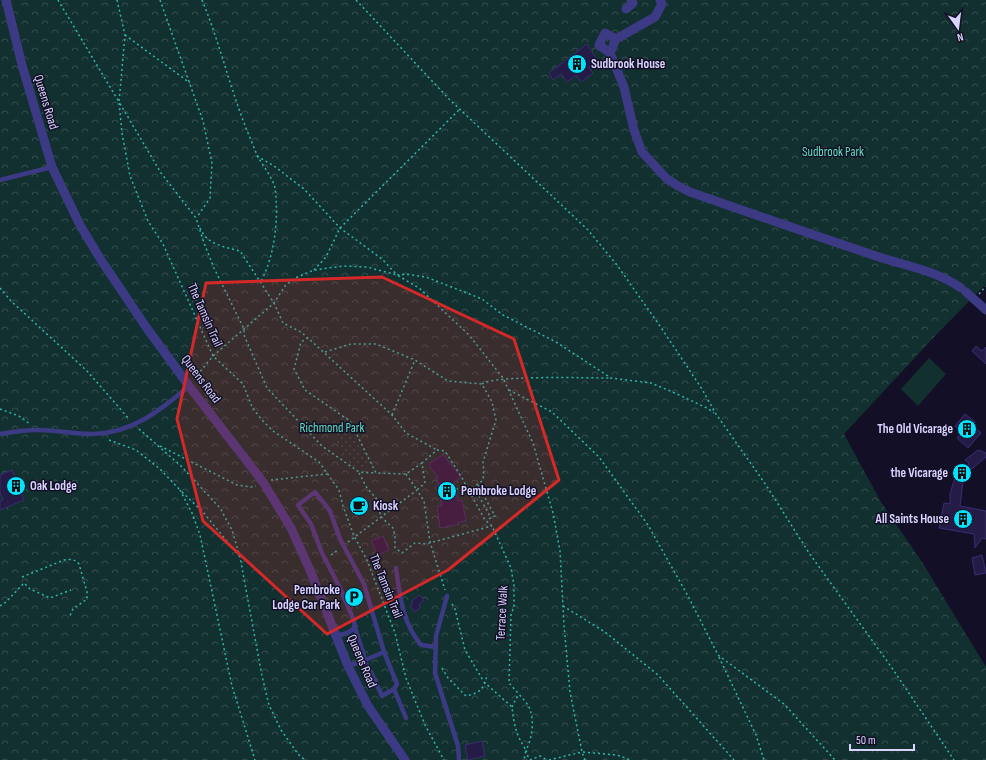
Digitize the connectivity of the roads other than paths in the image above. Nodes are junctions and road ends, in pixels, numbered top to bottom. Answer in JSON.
{"nodes":[{"id":1,"x":6,"y":0,"type":"edge"},
{"id":2,"x":631,"y":0,"type":"edge"},
{"id":3,"x":660,"y":0,"type":"edge"},
{"id":4,"x":626,"y":9,"type":"dead end"},
{"id":5,"x":616,"y":40,"type":"junction"},
{"id":6,"x":610,"y":52,"type":"junction"},
{"id":7,"x":52,"y":167,"type":"junction"},
{"id":8,"x":0,"y":180,"type":"edge"},
{"id":9,"x":986,"y":310,"type":"edge"},
{"id":10,"x":189,"y":386,"type":"junction"},
{"id":11,"x":0,"y":434,"type":"edge"},
{"id":12,"x":396,"y":568,"type":"dead end"},
{"id":13,"x":448,"y":596,"type":"road end"},
{"id":14,"x":354,"y":628,"type":"junction"},
{"id":15,"x":337,"y":636,"type":"junction"},
{"id":16,"x":436,"y":647,"type":"junction"},
{"id":17,"x":384,"y":652,"type":"junction"},
{"id":18,"x":363,"y":661,"type":"junction"},
{"id":19,"x":348,"y":666,"type":"junction"},
{"id":20,"x":394,"y":689,"type":"junction"},
{"id":21,"x":406,"y":718,"type":"dead end"},
{"id":22,"x":405,"y":760,"type":"edge"},
{"id":23,"x":459,"y":760,"type":"edge"}],
"edges":[{"from":1,"to":7,"type":"street","name":"Queens Road"},
{"from":2,"to":4,"type":"street"},
{"from":3,"to":5,"type":"street"},
{"from":5,"to":6,"type":"street"},
{"from":5,"to":6,"type":"street"},
{"from":6,"to":9,"type":"street"},
{"from":7,"to":8,"type":"lane"},
{"from":7,"to":10,"type":"street","name":"Queens Road"},
{"from":10,"to":11,"type":"lane"},
{"from":10,"to":15,"type":"street","name":"Queens Road"},
{"from":12,"to":16,"type":"lane"},
{"from":13,"to":16,"type":"lane"},
{"from":14,"to":15,"type":"lane"},
{"from":14,"to":17,"type":"lane"},
{"from":14,"to":18,"type":"lane"},
{"from":15,"to":19,"type":"street","name":"Queens Road"},
{"from":16,"to":23,"type":"lane"},
{"from":17,"to":18,"type":"lane"},
{"from":17,"to":20,"type":"lane"},
{"from":18,"to":19,"type":"lane"},
{"from":18,"to":20,"type":"lane"},
{"from":19,"to":22,"type":"street","name":"Queens Road"},
{"from":20,"to":21,"type":"lane"}]}
